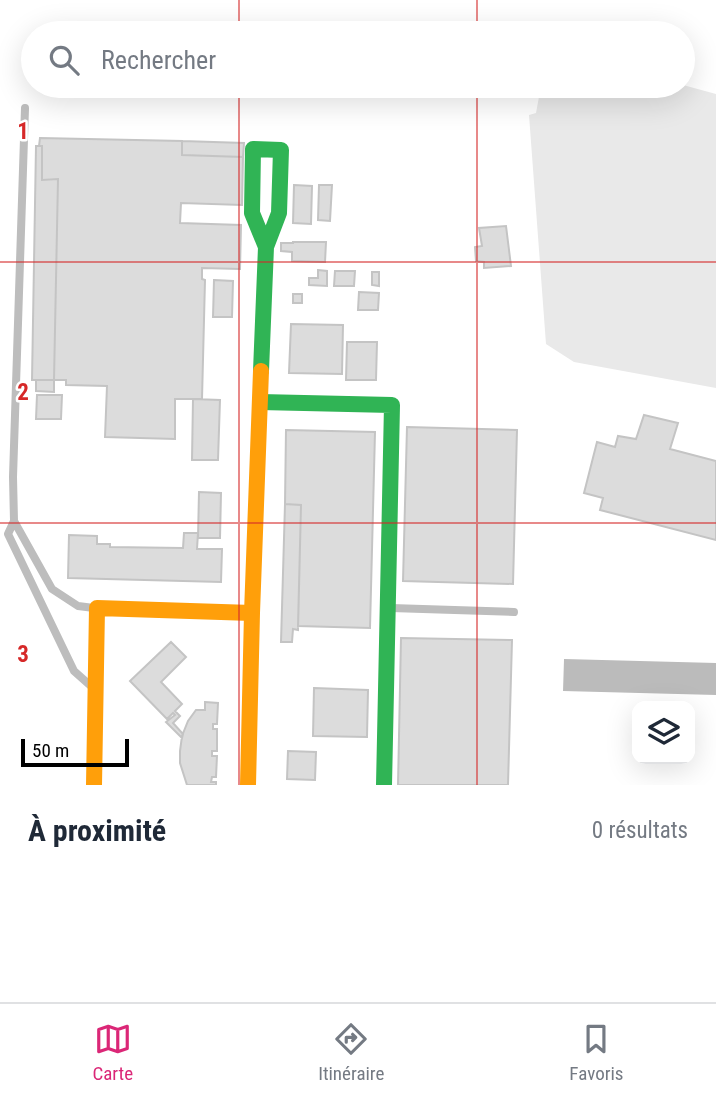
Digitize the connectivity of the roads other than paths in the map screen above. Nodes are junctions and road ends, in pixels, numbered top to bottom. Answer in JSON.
{"nodes":[{"id":1,"x":25,"y":108,"type":"dead end"},
{"id":2,"x":266,"y":247,"type":"junction"},
{"id":3,"x":260,"y":402,"type":"junction"},
{"id":4,"x":14,"y":521,"type":"junction"},
{"id":5,"x":97,"y":608,"type":"junction"},
{"id":6,"x":388,"y":608,"type":"junction"},
{"id":7,"x":514,"y":612,"type":"dead end"},
{"id":8,"x":252,"y":613,"type":"junction"},
{"id":9,"x":96,"y":690,"type":"junction"},
{"id":10,"x":94,"y":785,"type":"edge"},
{"id":11,"x":248,"y":785,"type":"edge"},
{"id":12,"x":384,"y":785,"type":"edge"}],
"edges":[{"from":1,"to":4,"type":"lane"},
{"from":2,"to":2,"type":"street"},
{"from":2,"to":3,"type":"street"},
{"from":3,"to":6,"type":"street"},
{"from":3,"to":8,"type":"street"},
{"from":4,"to":5,"type":"lane"},
{"from":4,"to":9,"type":"lane"},
{"from":5,"to":8,"type":"street"},
{"from":5,"to":9,"type":"street"},
{"from":6,"to":7,"type":"lane"},
{"from":6,"to":12,"type":"street"},
{"from":8,"to":11,"type":"street"},
{"from":9,"to":10,"type":"street"}]}
